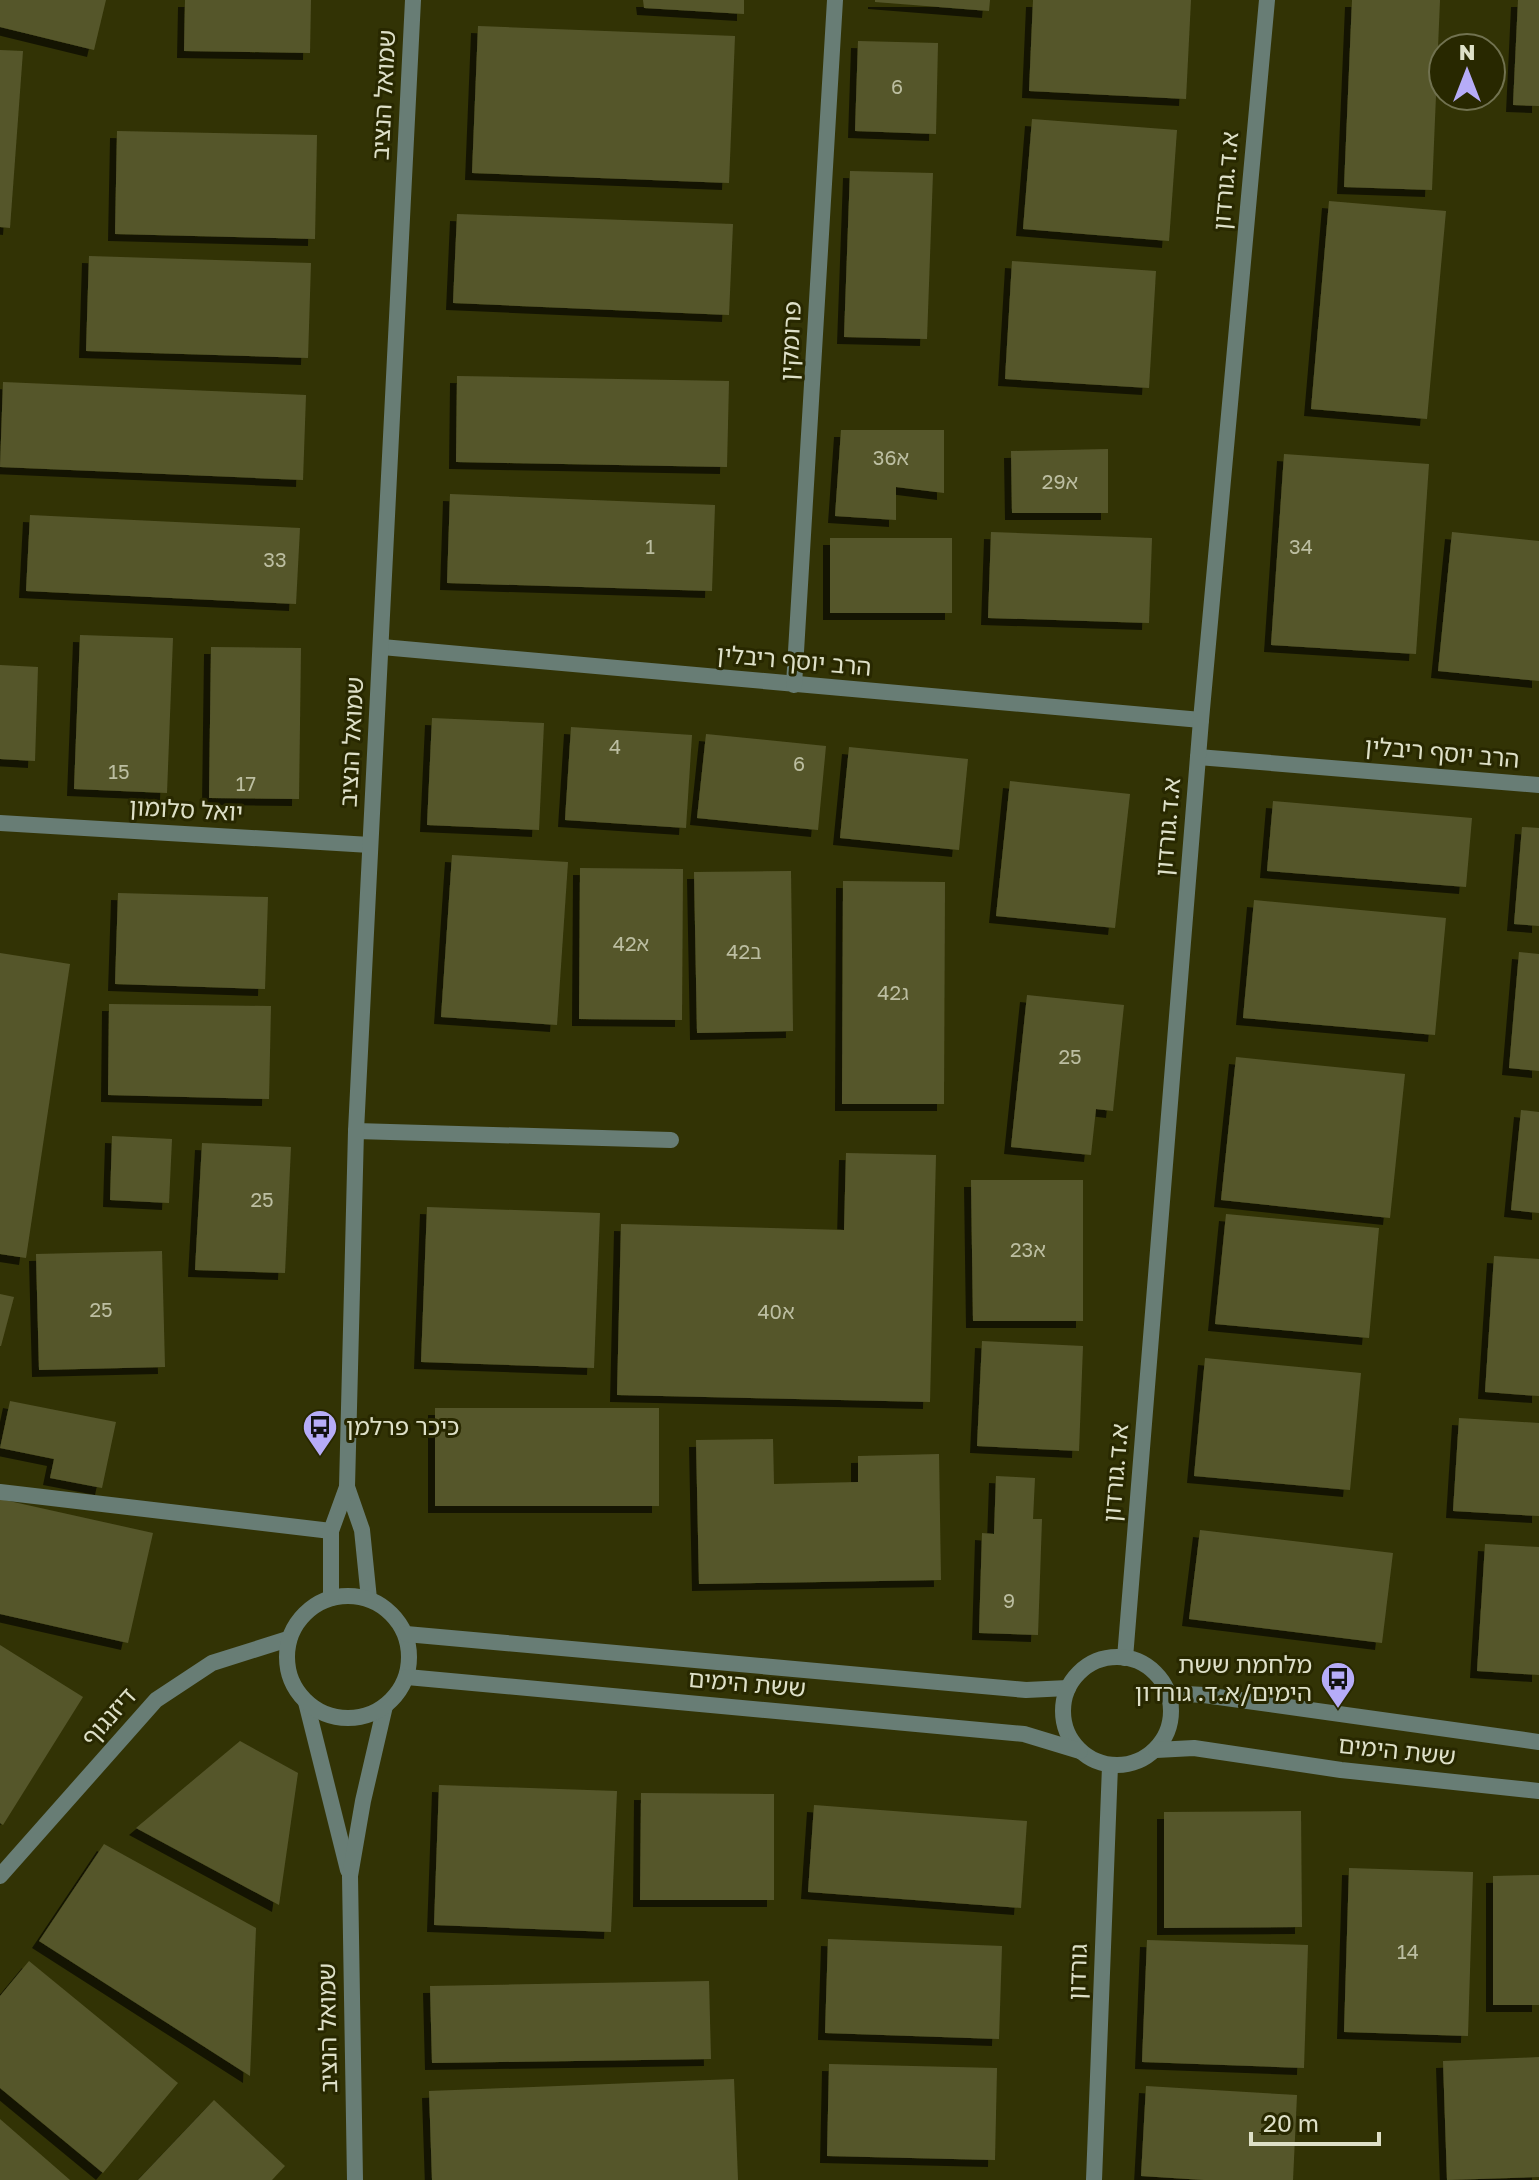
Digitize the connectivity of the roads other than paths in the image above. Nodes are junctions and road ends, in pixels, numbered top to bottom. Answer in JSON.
{"nodes":[{"id":1,"x":413,"y":0,"type":"edge"},
{"id":2,"x":835,"y":0,"type":"edge"},
{"id":3,"x":1267,"y":0,"type":"edge"},
{"id":4,"x":382,"y":647,"type":"junction"},
{"id":5,"x":794,"y":685,"type":"junction"},
{"id":6,"x":1201,"y":720,"type":"junction"},
{"id":7,"x":1198,"y":757,"type":"junction"},
{"id":8,"x":1539,"y":785,"type":"edge"},
{"id":9,"x":0,"y":823,"type":"edge"},
{"id":10,"x":370,"y":845,"type":"junction"},
{"id":11,"x":356,"y":1131,"type":"junction"},
{"id":12,"x":671,"y":1140,"type":"dead end"},
{"id":13,"x":347,"y":1487,"type":"junction"},
{"id":14,"x":0,"y":1492,"type":"edge"},
{"id":15,"x":331,"y":1531,"type":"junction"},
{"id":16,"x":331,"y":1598,"type":"junction"},
{"id":17,"x":369,"y":1599,"type":"junction"},
{"id":18,"x":406,"y":1634,"type":"junction"},
{"id":19,"x":288,"y":1639,"type":"junction"},
{"id":20,"x":1125,"y":1658,"type":"junction"},
{"id":21,"x":407,"y":1677,"type":"junction"},
{"id":22,"x":1068,"y":1688,"type":"junction"},
{"id":23,"x":1168,"y":1693,"type":"junction"},
{"id":24,"x":306,"y":1702,"type":"junction"},
{"id":25,"x":385,"y":1706,"type":"junction"},
{"id":26,"x":1539,"y":1742,"type":"edge"},
{"id":27,"x":1156,"y":1750,"type":"junction"},
{"id":28,"x":1080,"y":1751,"type":"junction"},
{"id":29,"x":1110,"y":1766,"type":"junction"},
{"id":30,"x":1539,"y":1791,"type":"edge"},
{"id":31,"x":0,"y":1876,"type":"edge"},
{"id":32,"x":350,"y":1876,"type":"junction"},
{"id":33,"x":355,"y":2180,"type":"edge"},
{"id":34,"x":1094,"y":2180,"type":"edge"}],
"edges":[{"from":1,"to":4,"type":"street","name":"שמואל הנציב"},
{"from":2,"to":5,"type":"street","name":"פרומקין"},
{"from":3,"to":6,"type":"street","name":"א.ד.גורדון"},
{"from":4,"to":5,"type":"street","name":"הרב יוסף ריבלין"},
{"from":4,"to":10,"type":"street","name":"שמואל הנציב"},
{"from":5,"to":6,"type":"street","name":"הרב יוסף ריבלין"},
{"from":6,"to":7,"type":"street","name":"א.ד.גורדון"},
{"from":7,"to":8,"type":"street","name":"הרב יוסף ריבלין"},
{"from":7,"to":20,"type":"street","name":"א.ד.גורדון"},
{"from":9,"to":10,"type":"street","name":"יואל סלומון"},
{"from":10,"to":11,"type":"street","name":"שמואל הנציב"},
{"from":11,"to":12,"type":"street"},
{"from":11,"to":13,"type":"street","name":"שמואל הנציב"},
{"from":13,"to":15,"type":"street","name":"שמואל הנציב"},
{"from":13,"to":17,"type":"street","name":"שמואל הנציב"},
{"from":14,"to":15,"type":"street"},
{"from":15,"to":16,"type":"street","name":"שמואל הנציב"},
{"from":16,"to":17,"type":"street"},
{"from":16,"to":19,"type":"street"},
{"from":17,"to":18,"type":"street"},
{"from":18,"to":21,"type":"street"},
{"from":18,"to":22,"type":"street","name":"ששת הימים"},
{"from":19,"to":24,"type":"street"},
{"from":19,"to":31,"type":"street","name":"דיזנגוף"},
{"from":20,"to":22,"type":"street"},
{"from":20,"to":23,"type":"street"},
{"from":21,"to":25,"type":"street"},
{"from":21,"to":28,"type":"street","name":"ששת הימים"},
{"from":22,"to":28,"type":"street"},
{"from":23,"to":26,"type":"street","name":"ששת הימים"},
{"from":23,"to":27,"type":"street"},
{"from":24,"to":25,"type":"street"},
{"from":24,"to":32,"type":"street","name":"שמואל הנציב"},
{"from":25,"to":32,"type":"street","name":"שמואל הנציב"},
{"from":27,"to":29,"type":"street"},
{"from":27,"to":30,"type":"street","name":"ששת הימים"},
{"from":28,"to":29,"type":"street"},
{"from":29,"to":34,"type":"street","name":"גורדון"},
{"from":32,"to":33,"type":"street","name":"שמואל הנציב"}]}
